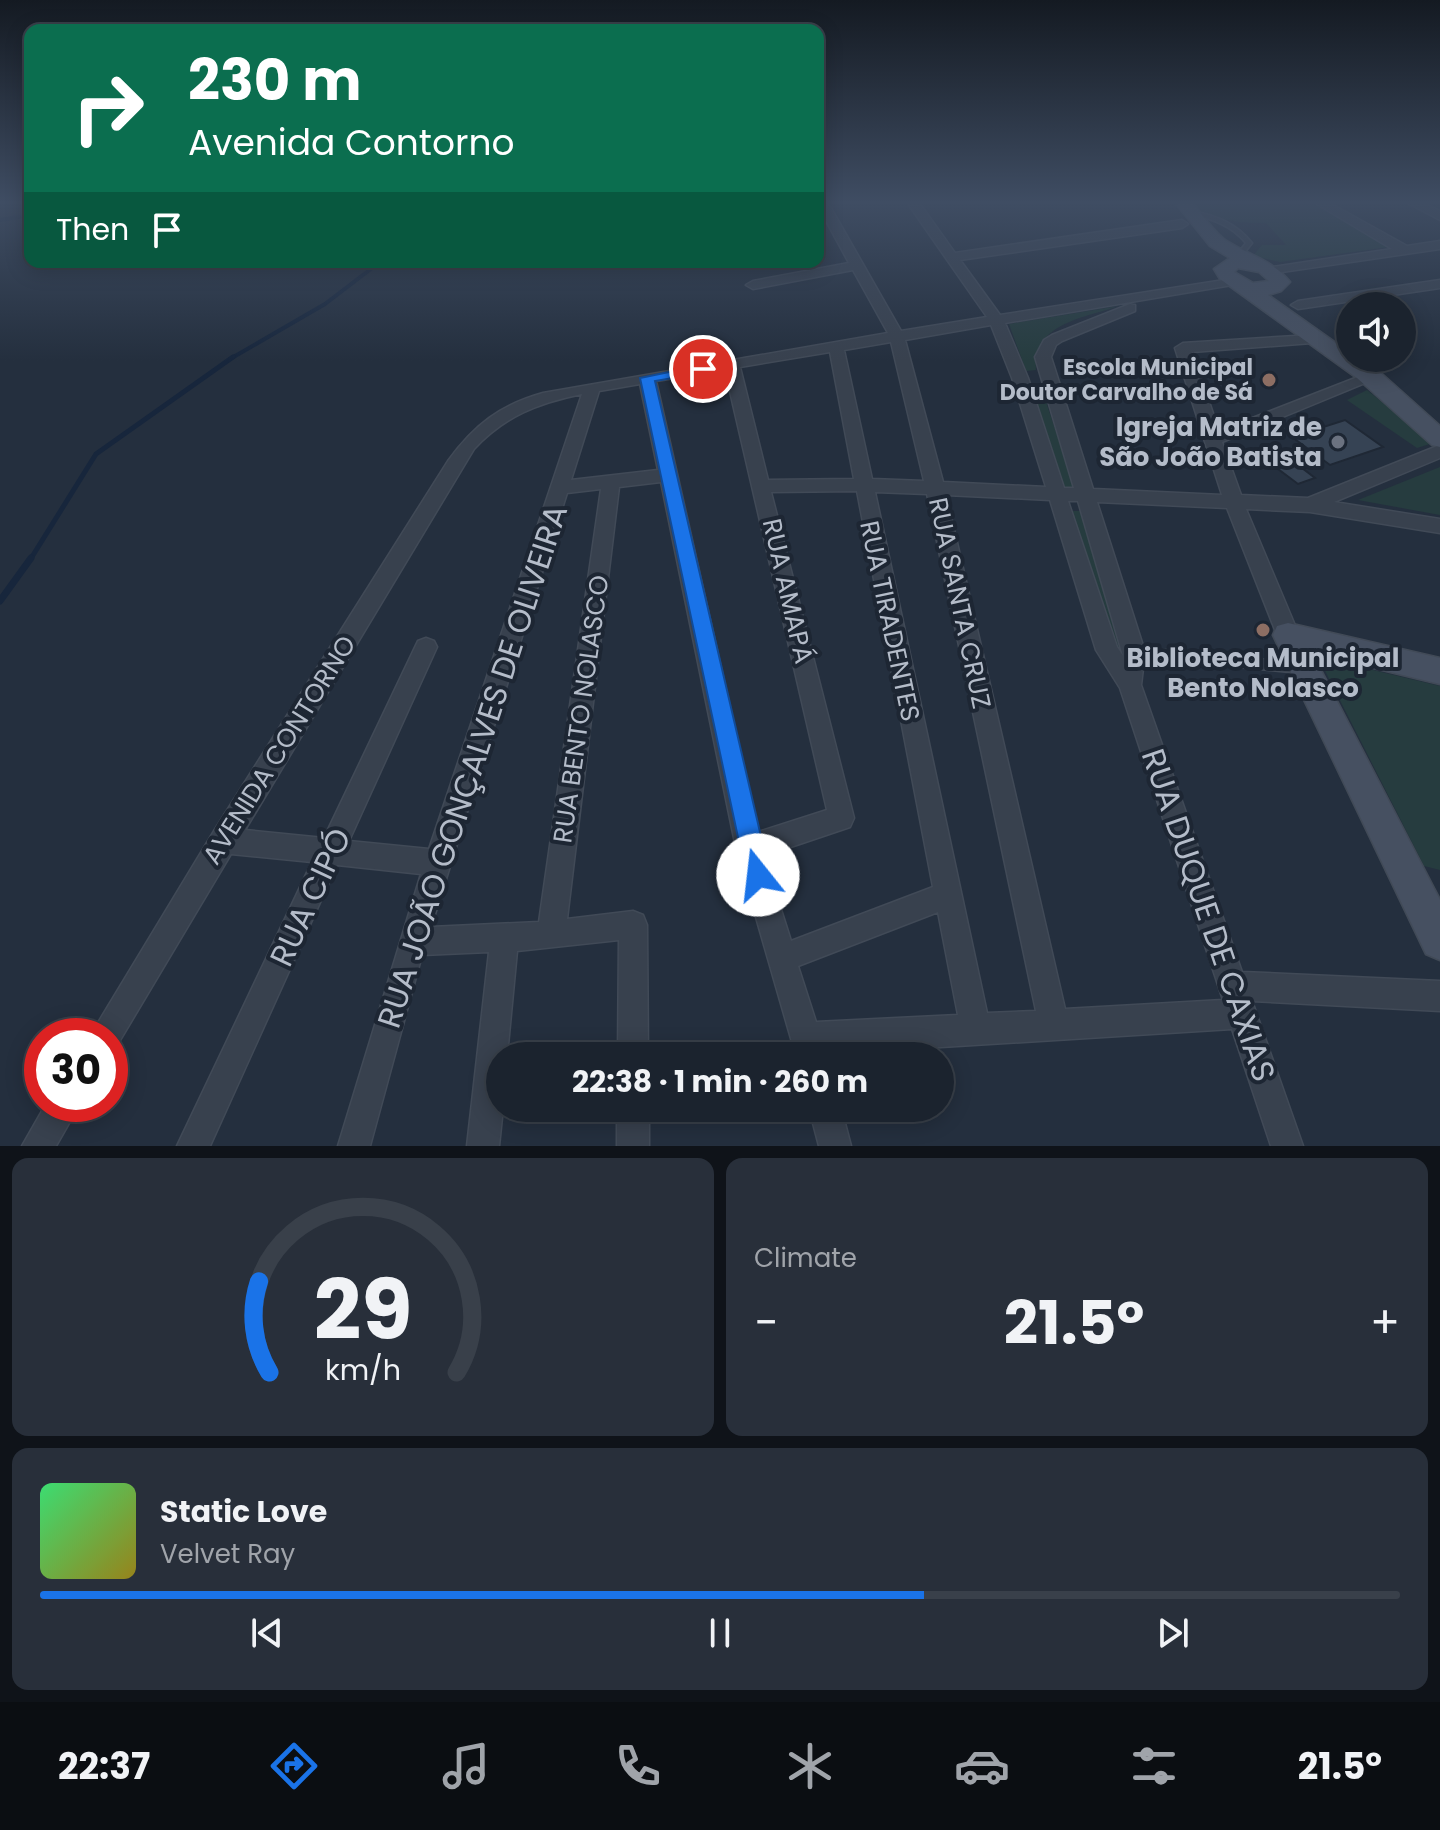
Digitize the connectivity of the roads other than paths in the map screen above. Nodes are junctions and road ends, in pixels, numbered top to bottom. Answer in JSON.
{"nodes":[{"id":1,"x":853,"y":254,"type":"edge"},
{"id":2,"x":951,"y":254,"type":"edge"},
{"id":3,"x":966,"y":254,"type":"edge"},
{"id":4,"x":1216,"y":254,"type":"edge"},
{"id":5,"x":1238,"y":254,"type":"edge"},
{"id":6,"x":1389,"y":254,"type":"edge"},
{"id":7,"x":953,"y":257,"type":"junction"},
{"id":8,"x":1246,"y":259,"type":"junction"},
{"id":9,"x":859,"y":265,"type":"junction"},
{"id":10,"x":1275,"y":278,"type":"junction"},
{"id":11,"x":1234,"y":279,"type":"junction"},
{"id":12,"x":1440,"y":284,"type":"edge"},
{"id":13,"x":753,"y":285,"type":"dead end"},
{"id":14,"x":1183,"y":292,"type":"junction"},
{"id":15,"x":1298,"y":305,"type":"junction"},
{"id":16,"x":996,"y":320,"type":"junction"},
{"id":17,"x":897,"y":337,"type":"junction"},
{"id":18,"x":1312,"y":339,"type":"junction"},
{"id":19,"x":1336,"y":343,"type":"edge"},
{"id":20,"x":836,"y":346,"type":"junction"},
{"id":21,"x":1336,"y":353,"type":"edge"},
{"id":22,"x":731,"y":364,"type":"junction"},
{"id":23,"x":1347,"y":372,"type":"edge"},
{"id":24,"x":1366,"y":372,"type":"edge"},
{"id":25,"x":647,"y":378,"type":"junction"},
{"id":26,"x":1020,"y":378,"type":"junction"},
{"id":27,"x":1047,"y":379,"type":"junction"},
{"id":28,"x":584,"y":389,"type":"junction"},
{"id":29,"x":1440,"y":439,"type":"edge"},
{"id":30,"x":1211,"y":440,"type":"junction"},
{"id":31,"x":1440,"y":451,"type":"edge"},
{"id":32,"x":668,"y":475,"type":"junction"},
{"id":33,"x":611,"y":482,"type":"junction"},
{"id":34,"x":862,"y":485,"type":"junction"},
{"id":35,"x":763,"y":486,"type":"junction"},
{"id":36,"x":562,"y":487,"type":"junction"},
{"id":37,"x":935,"y":488,"type":"junction"},
{"id":38,"x":1057,"y":496,"type":"junction"},
{"id":39,"x":1085,"y":497,"type":"junction"},
{"id":40,"x":1234,"y":503,"type":"junction"},
{"id":41,"x":1310,"y":505,"type":"junction"},
{"id":42,"x":1440,"y":526,"type":"edge"},
{"id":43,"x":1288,"y":635,"type":"junction"},
{"id":44,"x":426,"y":647,"type":"dead end"},
{"id":45,"x":1134,"y":652,"type":"junction"},
{"id":46,"x":1302,"y":668,"type":"junction"},
{"id":47,"x":1440,"y":671,"type":"edge"},
{"id":48,"x":1130,"y":685,"type":"junction"},
{"id":49,"x":223,"y":840,"type":"junction"},
{"id":50,"x":749,"y":848,"type":"junction"},
{"id":51,"x":331,"y":850,"type":"junction"},
{"id":52,"x":438,"y":863,"type":"junction"},
{"id":53,"x":947,"y":895,"type":"junction"},
{"id":54,"x":551,"y":935,"type":"junction"},
{"id":55,"x":504,"y":939,"type":"junction"},
{"id":56,"x":1440,"y":940,"type":"edge"},
{"id":57,"x":412,"y":942,"type":"junction"},
{"id":58,"x":782,"y":958,"type":"junction"},
{"id":59,"x":1234,"y":986,"type":"junction"},
{"id":60,"x":1440,"y":996,"type":"edge"},
{"id":61,"x":1243,"y":1014,"type":"junction"},
{"id":62,"x":116,"y":1018,"type":"edge"},
{"id":63,"x":1053,"y":1022,"type":"junction"},
{"id":64,"x":975,"y":1027,"type":"junction"},
{"id":65,"x":633,"y":1042,"type":"edge"},
{"id":66,"x":807,"y":1042,"type":"edge"},
{"id":67,"x":850,"y":1042,"type":"edge"},
{"id":68,"x":53,"y":1122,"type":"edge"},
{"id":69,"x":633,"y":1122,"type":"edge"},
{"id":70,"x":829,"y":1122,"type":"edge"},
{"id":71,"x":38,"y":1146,"type":"edge"},
{"id":72,"x":193,"y":1146,"type":"edge"},
{"id":73,"x":354,"y":1146,"type":"edge"},
{"id":74,"x":483,"y":1146,"type":"edge"},
{"id":75,"x":633,"y":1146,"type":"edge"},
{"id":76,"x":835,"y":1146,"type":"edge"},
{"id":77,"x":1287,"y":1146,"type":"edge"}],
"edges":[{"from":1,"to":9,"type":"street","name":"RUA SANTA CRUZ"},
{"from":2,"to":7,"type":"street","name":"RUA DUQUE DE CAXIAS"},
{"from":3,"to":7,"type":"street"},
{"from":4,"to":11,"type":"street"},
{"from":5,"to":8,"type":"street"},
{"from":6,"to":10,"type":"street"},
{"from":7,"to":16,"type":"street","name":"RUA DUQUE DE CAXIAS"},
{"from":8,"to":10,"type":"street"},
{"from":8,"to":11,"type":"street"},
{"from":9,"to":13,"type":"street"},
{"from":9,"to":17,"type":"street","name":"RUA SANTA CRUZ"},
{"from":10,"to":11,"type":"street"},
{"from":10,"to":15,"type":"street"},
{"from":11,"to":14,"type":"street"},
{"from":11,"to":18,"type":"street"},
{"from":12,"to":15,"type":"street"},
{"from":14,"to":16,"type":"street","name":"AVENIDA CONTORNO"},
{"from":14,"to":27,"type":"street"},
{"from":15,"to":19,"type":"street"},
{"from":16,"to":17,"type":"street","name":"AVENIDA CONTORNO"},
{"from":16,"to":26,"type":"street","name":"RUA DUQUE DE CAXIAS"},
{"from":17,"to":20,"type":"street","name":"AVENIDA CONTORNO"},
{"from":17,"to":37,"type":"street","name":"RUA SANTA CRUZ"},
{"from":18,"to":21,"type":"street"},
{"from":18,"to":30,"type":"street"},
{"from":20,"to":22,"type":"street","name":"AVENIDA CONTORNO"},
{"from":20,"to":34,"type":"street","name":"RUA TIRADENTES"},
{"from":22,"to":25,"type":"street","name":"AVENIDA CONTORNO"},
{"from":22,"to":35,"type":"street","name":"RUA AMAPÁ"},
{"from":23,"to":30,"type":"street"},
{"from":24,"to":29,"type":"street"},
{"from":25,"to":28,"type":"street","name":"AVENIDA CONTORNO"},
{"from":25,"to":32,"type":"street"},
{"from":26,"to":27,"type":"street"},
{"from":26,"to":38,"type":"street","name":"RUA DUQUE DE CAXIAS"},
{"from":27,"to":39,"type":"street","name":"RUA DUQUE DE CAXIAS"},
{"from":28,"to":36,"type":"street","name":"RUA JOÃO GONÇALVES DE OLIVEIRA"},
{"from":28,"to":49,"type":"street","name":"AVENIDA CONTORNO"},
{"from":30,"to":40,"type":"street"},
{"from":31,"to":41,"type":"street"},
{"from":32,"to":33,"type":"street"},
{"from":32,"to":50,"type":"street"},
{"from":33,"to":36,"type":"street"},
{"from":33,"to":54,"type":"street","name":"RUA BENTO NOLASCO"},
{"from":34,"to":35,"type":"street"},
{"from":34,"to":37,"type":"street"},
{"from":34,"to":53,"type":"street","name":"RUA TIRADENTES"},
{"from":35,"to":50,"type":"street","name":"RUA AMAPÁ"},
{"from":36,"to":52,"type":"street","name":"RUA JOÃO GONÇALVES DE OLIVEIRA"},
{"from":37,"to":38,"type":"street"},
{"from":37,"to":63,"type":"street","name":"RUA SANTA CRUZ"},
{"from":38,"to":39,"type":"street"},
{"from":38,"to":48,"type":"street","name":"RUA DUQUE DE CAXIAS"},
{"from":39,"to":40,"type":"street"},
{"from":39,"to":45,"type":"street","name":"RUA DUQUE DE CAXIAS"},
{"from":40,"to":41,"type":"street"},
{"from":40,"to":43,"type":"street"},
{"from":41,"to":42,"type":"street"},
{"from":43,"to":46,"type":"street"},
{"from":43,"to":47,"type":"street"},
{"from":44,"to":51,"type":"street","name":"RUA CIPÓ"},
{"from":45,"to":46,"type":"lane"},
{"from":45,"to":48,"type":"street","name":"RUA DUQUE DE CAXIAS"},
{"from":46,"to":56,"type":"street"},
{"from":48,"to":59,"type":"street","name":"RUA DUQUE DE CAXIAS"},
{"from":49,"to":51,"type":"street"},
{"from":49,"to":62,"type":"street","name":"AVENIDA CONTORNO"},
{"from":50,"to":58,"type":"street"},
{"from":51,"to":52,"type":"street"},
{"from":51,"to":72,"type":"street","name":"RUA CIPÓ"},
{"from":52,"to":57,"type":"street","name":"RUA JOÃO GONÇALVES DE OLIVEIRA"},
{"from":53,"to":58,"type":"street"},
{"from":53,"to":64,"type":"street","name":"RUA TIRADENTES"},
{"from":54,"to":55,"type":"street"},
{"from":54,"to":65,"type":"street"},
{"from":55,"to":57,"type":"street"},
{"from":55,"to":74,"type":"street"},
{"from":57,"to":73,"type":"street","name":"RUA JOÃO GONÇALVES DE OLIVEIRA"},
{"from":58,"to":66,"type":"street"},
{"from":59,"to":60,"type":"street"},
{"from":59,"to":61,"type":"street","name":"RUA DUQUE DE CAXIAS"},
{"from":61,"to":63,"type":"street"},
{"from":61,"to":77,"type":"street","name":"RUA DUQUE DE CAXIAS"},
{"from":63,"to":64,"type":"street"},
{"from":64,"to":67,"type":"street"},
{"from":68,"to":71,"type":"street"},
{"from":69,"to":75,"type":"street"},
{"from":70,"to":76,"type":"street"}]}
